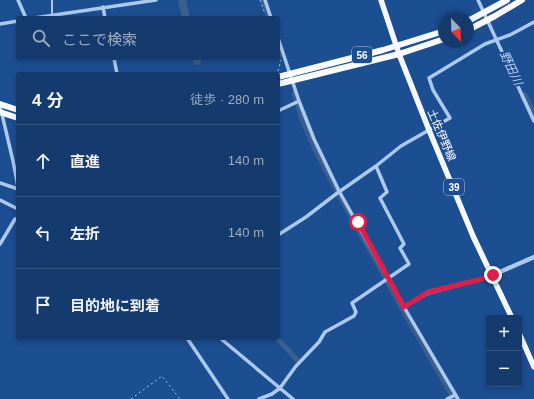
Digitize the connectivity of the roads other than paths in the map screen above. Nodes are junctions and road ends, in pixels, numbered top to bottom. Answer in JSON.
{"nodes":[{"id":1,"x":18,"y":0,"type":"edge"},
{"id":2,"x":52,"y":0,"type":"edge"},
{"id":3,"x":156,"y":0,"type":"edge"},
{"id":4,"x":265,"y":0,"type":"edge"},
{"id":5,"x":381,"y":0,"type":"edge"},
{"id":6,"x":478,"y":0,"type":"edge"},
{"id":7,"x":507,"y":0,"type":"edge"},
{"id":8,"x":522,"y":0,"type":"edge"},
{"id":9,"x":103,"y":7,"type":"junction"},
{"id":10,"x":485,"y":13,"type":"junction"},
{"id":11,"x":52,"y":15,"type":"junction"},
{"id":12,"x":25,"y":16,"type":"edge"},
{"id":13,"x":46,"y":16,"type":"edge"},
{"id":14,"x":105,"y":16,"type":"edge"},
{"id":15,"x":270,"y":16,"type":"edge"},
{"id":16,"x":474,"y":18,"type":"edge"},
{"id":17,"x":488,"y":20,"type":"junction"},
{"id":18,"x":16,"y":21,"type":"edge"},
{"id":19,"x":534,"y":22,"type":"edge"},
{"id":20,"x":0,"y":24,"type":"edge"},
{"id":21,"x":474,"y":27,"type":"edge"},
{"id":22,"x":438,"y":33,"type":"edge"},
{"id":23,"x":496,"y":40,"type":"junction"},
{"id":24,"x":438,"y":41,"type":"edge"},
{"id":25,"x":280,"y":44,"type":"edge"},
{"id":26,"x":396,"y":46,"type":"junction"},
{"id":27,"x":399,"y":54,"type":"junction"},
{"id":28,"x":114,"y":60,"type":"edge"},
{"id":29,"x":117,"y":72,"type":"edge"},
{"id":30,"x":290,"y":73,"type":"junction"},
{"id":31,"x":280,"y":74,"type":"edge"},
{"id":32,"x":293,"y":80,"type":"junction"},
{"id":33,"x":280,"y":83,"type":"edge"},
{"id":34,"x":297,"y":102,"type":"junction"},
{"id":35,"x":0,"y":108,"type":"edge"},
{"id":36,"x":16,"y":110,"type":"edge"},
{"id":37,"x":280,"y":110,"type":"edge"},
{"id":38,"x":16,"y":117,"type":"edge"},
{"id":39,"x":534,"y":121,"type":"edge"},
{"id":40,"x":429,"y":130,"type":"junction"},
{"id":41,"x":376,"y":166,"type":"junction"},
{"id":42,"x":16,"y":177,"type":"edge"},
{"id":43,"x":0,"y":183,"type":"edge"},
{"id":44,"x":16,"y":187,"type":"edge"},
{"id":45,"x":338,"y":192,"type":"junction"},
{"id":46,"x":0,"y":200,"type":"edge"},
{"id":47,"x":16,"y":208,"type":"edge"},
{"id":48,"x":16,"y":219,"type":"edge"},
{"id":49,"x":280,"y":234,"type":"edge"},
{"id":50,"x":0,"y":244,"type":"edge"},
{"id":51,"x":534,"y":257,"type":"edge"},
{"id":52,"x":493,"y":275,"type":"junction"},
{"id":53,"x":387,"y":279,"type":"junction"},
{"id":54,"x":404,"y":307,"type":"junction"},
{"id":55,"x":511,"y":315,"type":"edge"},
{"id":56,"x":188,"y":340,"type":"edge"},
{"id":57,"x":222,"y":340,"type":"edge"},
{"id":58,"x":522,"y":340,"type":"edge"},
{"id":59,"x":534,"y":367,"type":"edge"},
{"id":60,"x":280,"y":388,"type":"junction"},
{"id":61,"x":453,"y":398,"type":"edge"},
{"id":62,"x":228,"y":399,"type":"edge"},
{"id":63,"x":259,"y":399,"type":"edge"},
{"id":64,"x":293,"y":399,"type":"edge"}],
"edges":[{"from":1,"to":12,"type":"street"},
{"from":2,"to":11,"type":"lane"},
{"from":3,"to":9,"type":"street"},
{"from":4,"to":15,"type":"street"},
{"from":5,"to":26,"type":"main road","name":"土佐伊野線","number":"39"},
{"from":6,"to":10,"type":"street"},
{"from":7,"to":10,"type":"highway"},
{"from":8,"to":17,"type":"highway"},
{"from":9,"to":11,"type":"street"},
{"from":9,"to":14,"type":"street"},
{"from":10,"to":16,"type":"highway"},
{"from":10,"to":17,"type":"street"},
{"from":11,"to":13,"type":"street"},
{"from":17,"to":21,"type":"highway"},
{"from":17,"to":23,"type":"street"},
{"from":18,"to":20,"type":"street"},
{"from":19,"to":23,"type":"street"},
{"from":22,"to":26,"type":"highway","number":"56"},
{"from":23,"to":39,"type":"street"},
{"from":23,"to":40,"type":"street"},
{"from":24,"to":27,"type":"highway","number":"56"},
{"from":25,"to":30,"type":"street"},
{"from":26,"to":27,"type":"main road","name":"土佐伊野線","number":"39"},
{"from":26,"to":30,"type":"highway","number":"56"},
{"from":27,"to":32,"type":"highway","number":"56"},
{"from":27,"to":40,"type":"main road","name":"土佐伊野線","number":"39"},
{"from":28,"to":29,"type":"street"},
{"from":30,"to":31,"type":"highway","number":"56"},
{"from":30,"to":32,"type":"street"},
{"from":32,"to":33,"type":"highway","number":"56"},
{"from":32,"to":34,"type":"street"},
{"from":34,"to":37,"type":"street"},
{"from":34,"to":45,"type":"street"},
{"from":35,"to":36,"type":"highway"},
{"from":35,"to":38,"type":"highway"},
{"from":35,"to":42,"type":"street"},
{"from":40,"to":41,"type":"street"},
{"from":40,"to":52,"type":"main road","name":"土佐伊野線","number":"39"},
{"from":41,"to":45,"type":"street"},
{"from":41,"to":53,"type":"street"},
{"from":43,"to":44,"type":"street"},
{"from":45,"to":49,"type":"street"},
{"from":45,"to":53,"type":"street"},
{"from":46,"to":47,"type":"street"},
{"from":48,"to":50,"type":"street"},
{"from":51,"to":52,"type":"street"},
{"from":52,"to":54,"type":"street"},
{"from":52,"to":55,"type":"main road","name":"土佐伊野線","number":"39"},
{"from":53,"to":54,"type":"street"},
{"from":53,"to":60,"type":"street"},
{"from":54,"to":61,"type":"street"},
{"from":56,"to":62,"type":"street"},
{"from":57,"to":60,"type":"street"},
{"from":58,"to":59,"type":"main road"},
{"from":60,"to":63,"type":"street"},
{"from":60,"to":64,"type":"street"}]}
